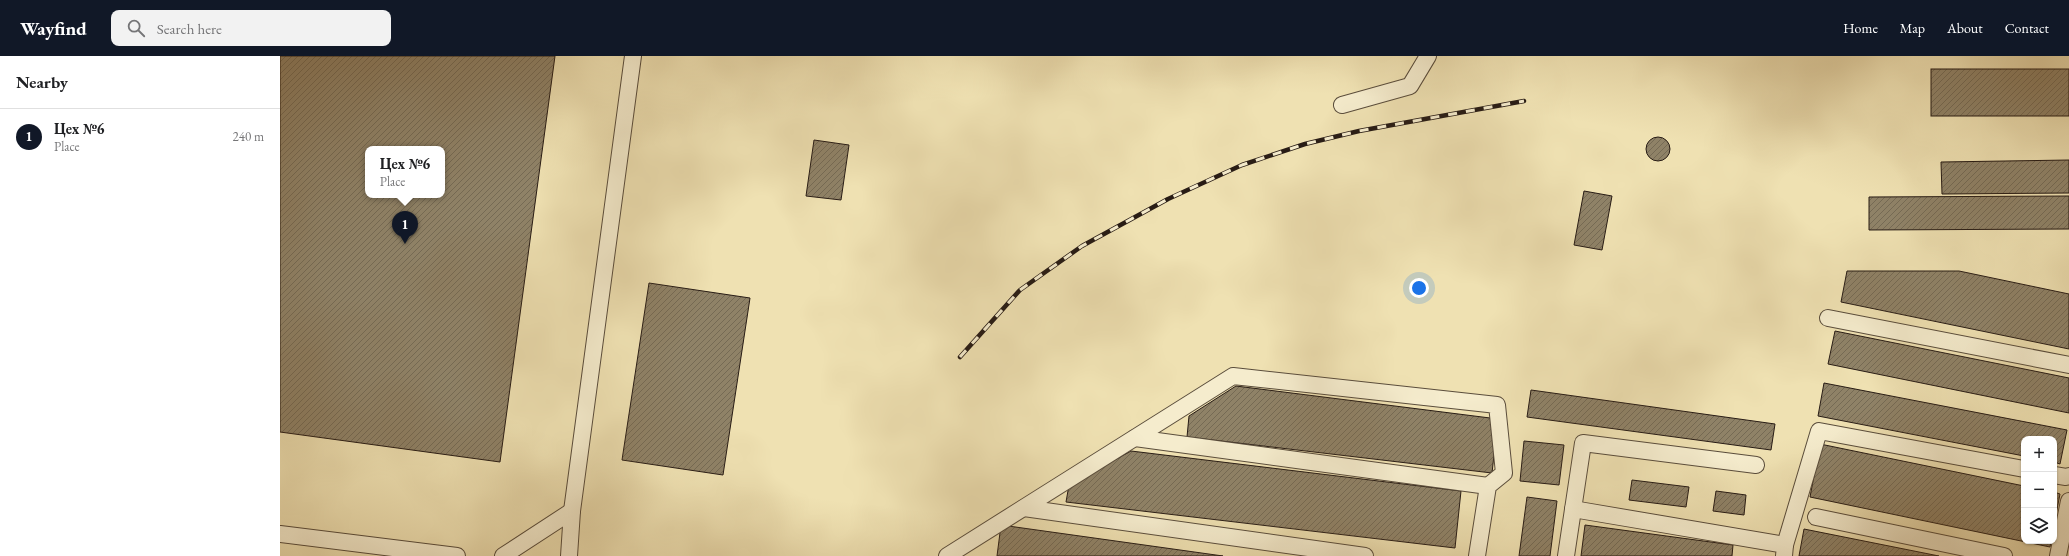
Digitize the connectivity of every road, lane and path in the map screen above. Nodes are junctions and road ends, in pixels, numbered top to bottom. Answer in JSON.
{"nodes":[{"id":1,"x":633,"y":56,"type":"edge"},
{"id":2,"x":1428,"y":56,"type":"edge"},
{"id":3,"x":1342,"y":105,"type":"dead end"},
{"id":4,"x":1828,"y":318,"type":"dead end"},
{"id":5,"x":2069,"y":365,"type":"edge"},
{"id":6,"x":1135,"y":438,"type":"junction"},
{"id":7,"x":1756,"y":465,"type":"dead end"},
{"id":8,"x":2021,"y":469,"type":"edge"},
{"id":9,"x":1488,"y":486,"type":"junction"},
{"id":10,"x":2069,"y":502,"type":"edge"},
{"id":11,"x":1024,"y":508,"type":"junction"},
{"id":12,"x":1573,"y":510,"type":"junction"},
{"id":13,"x":572,"y":511,"type":"junction"},
{"id":14,"x":1816,"y":517,"type":"dead end"},
{"id":15,"x":280,"y":534,"type":"edge"},
{"id":16,"x":1784,"y":550,"type":"edge"},
{"id":17,"x":457,"y":556,"type":"edge"},
{"id":18,"x":503,"y":556,"type":"edge"},
{"id":19,"x":569,"y":556,"type":"edge"},
{"id":20,"x":947,"y":556,"type":"edge"},
{"id":21,"x":1365,"y":556,"type":"edge"},
{"id":22,"x":1477,"y":556,"type":"edge"},
{"id":23,"x":1566,"y":556,"type":"edge"},
{"id":24,"x":2004,"y":556,"type":"edge"},
{"id":25,"x":2058,"y":556,"type":"edge"}],
"edges":[{"from":1,"to":13,"type":"lane"},
{"from":2,"to":3,"type":"lane"},
{"from":4,"to":5,"type":"lane"},
{"from":6,"to":9,"type":"lane"},
{"from":6,"to":9,"type":"lane"},
{"from":6,"to":11,"type":"lane"},
{"from":7,"to":12,"type":"lane"},
{"from":8,"to":16,"type":"lane"},
{"from":9,"to":22,"type":"lane"},
{"from":10,"to":25,"type":"lane"},
{"from":11,"to":20,"type":"lane"},
{"from":11,"to":21,"type":"lane"},
{"from":12,"to":16,"type":"lane"},
{"from":12,"to":23,"type":"lane"},
{"from":13,"to":18,"type":"lane"},
{"from":13,"to":19,"type":"lane"},
{"from":14,"to":24,"type":"lane"},
{"from":15,"to":17,"type":"lane"}]}
